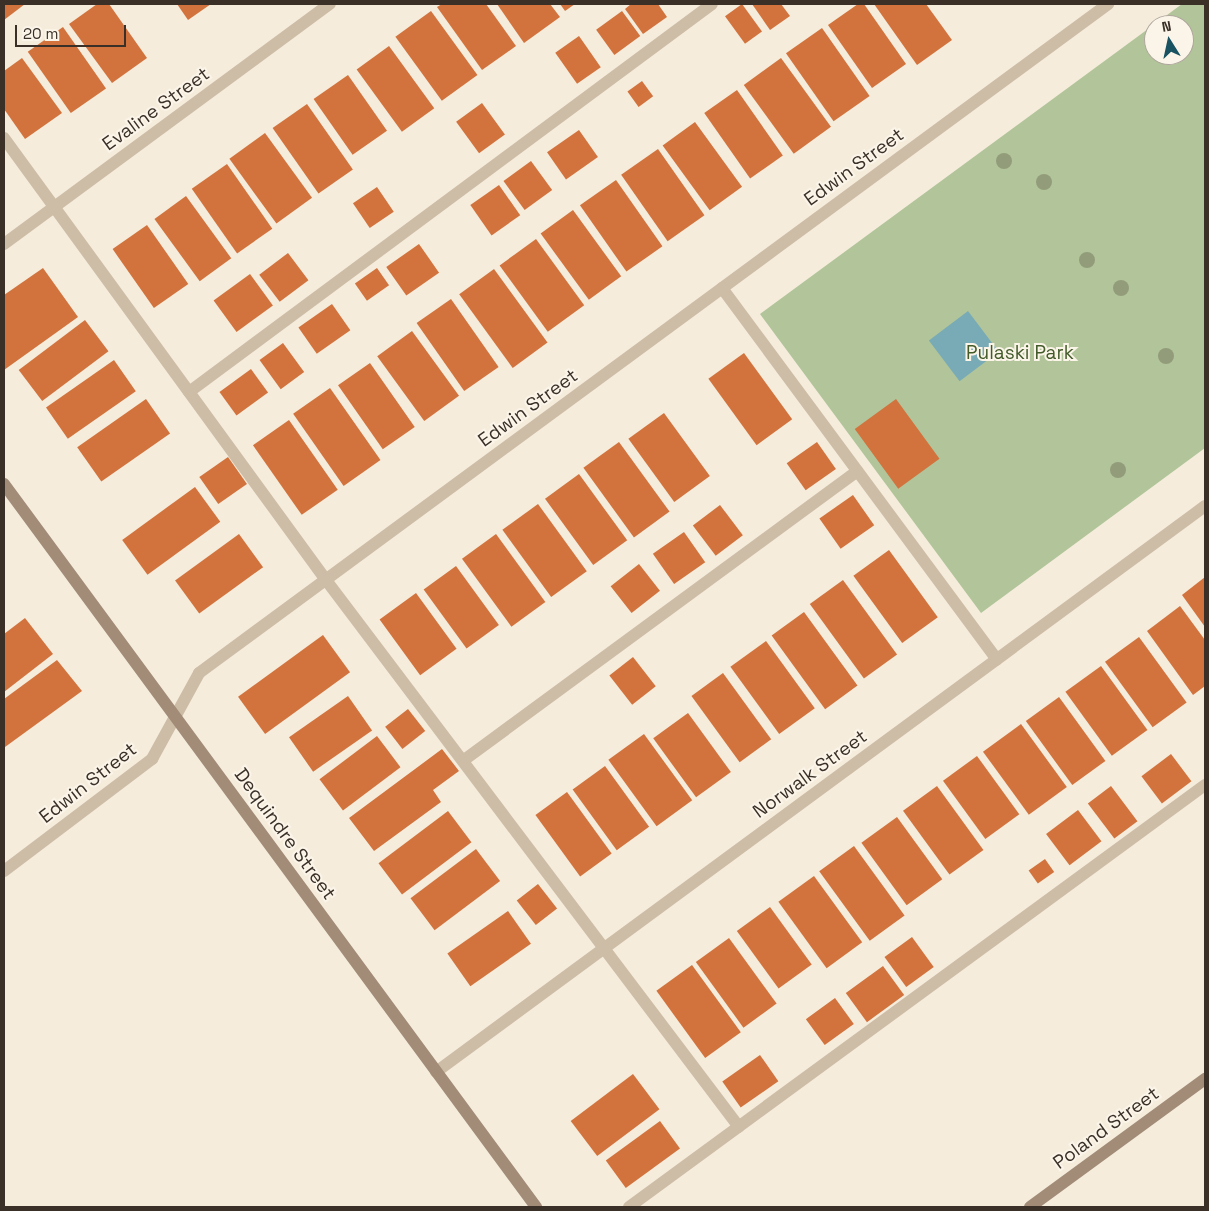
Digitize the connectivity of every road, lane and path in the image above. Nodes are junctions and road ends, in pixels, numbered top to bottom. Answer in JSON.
{"nodes":[{"id":1,"x":330,"y":4,"type":"edge"},
{"id":2,"x":712,"y":4,"type":"edge"},
{"id":3,"x":1108,"y":4,"type":"edge"},
{"id":4,"x":4,"y":138,"type":"edge"},
{"id":5,"x":55,"y":207,"type":"junction"},
{"id":6,"x":4,"y":244,"type":"edge"},
{"id":7,"x":722,"y":288,"type":"junction"},
{"id":8,"x":189,"y":392,"type":"junction"},
{"id":9,"x":857,"y":471,"type":"junction"},
{"id":10,"x":4,"y":484,"type":"edge"},
{"id":11,"x":1205,"y":506,"type":"edge"},
{"id":12,"x":326,"y":580,"type":"junction"},
{"id":13,"x":997,"y":659,"type":"junction"},
{"id":14,"x":176,"y":717,"type":"junction"},
{"id":15,"x":464,"y":760,"type":"junction"},
{"id":16,"x":1205,"y":785,"type":"edge"},
{"id":17,"x":4,"y":871,"type":"edge"},
{"id":18,"x":606,"y":947,"type":"junction"},
{"id":19,"x":436,"y":1072,"type":"junction"},
{"id":20,"x":1205,"y":1079,"type":"edge"},
{"id":21,"x":739,"y":1127,"type":"junction"},
{"id":22,"x":536,"y":1207,"type":"edge"},
{"id":23,"x":629,"y":1207,"type":"edge"},
{"id":24,"x":1030,"y":1207,"type":"edge"}],
"edges":[{"from":1,"to":5,"type":"street","name":"Evaline Street"},
{"from":2,"to":8,"type":"street"},
{"from":3,"to":7,"type":"street","name":"Edwin Street"},
{"from":4,"to":5,"type":"street"},
{"from":5,"to":6,"type":"street","name":"Evaline Street"},
{"from":5,"to":8,"type":"street"},
{"from":7,"to":9,"type":"street"},
{"from":7,"to":12,"type":"street","name":"Edwin Street"},
{"from":8,"to":12,"type":"street"},
{"from":9,"to":13,"type":"street"},
{"from":9,"to":15,"type":"street"},
{"from":10,"to":14,"type":"street","name":"Dequindre Street"},
{"from":11,"to":13,"type":"street","name":"Norwalk Street"},
{"from":12,"to":14,"type":"street","name":"Edwin Street"},
{"from":12,"to":15,"type":"street"},
{"from":13,"to":18,"type":"street","name":"Norwalk Street"},
{"from":14,"to":17,"type":"street","name":"Edwin Street"},
{"from":14,"to":19,"type":"street","name":"Dequindre Street"},
{"from":15,"to":18,"type":"street"},
{"from":16,"to":21,"type":"street"},
{"from":18,"to":19,"type":"street","name":"Norwalk Street"},
{"from":18,"to":21,"type":"street"},
{"from":19,"to":22,"type":"street","name":"Dequindre Street"},
{"from":20,"to":24,"type":"street","name":"Poland Street"},
{"from":21,"to":23,"type":"street"}]}
